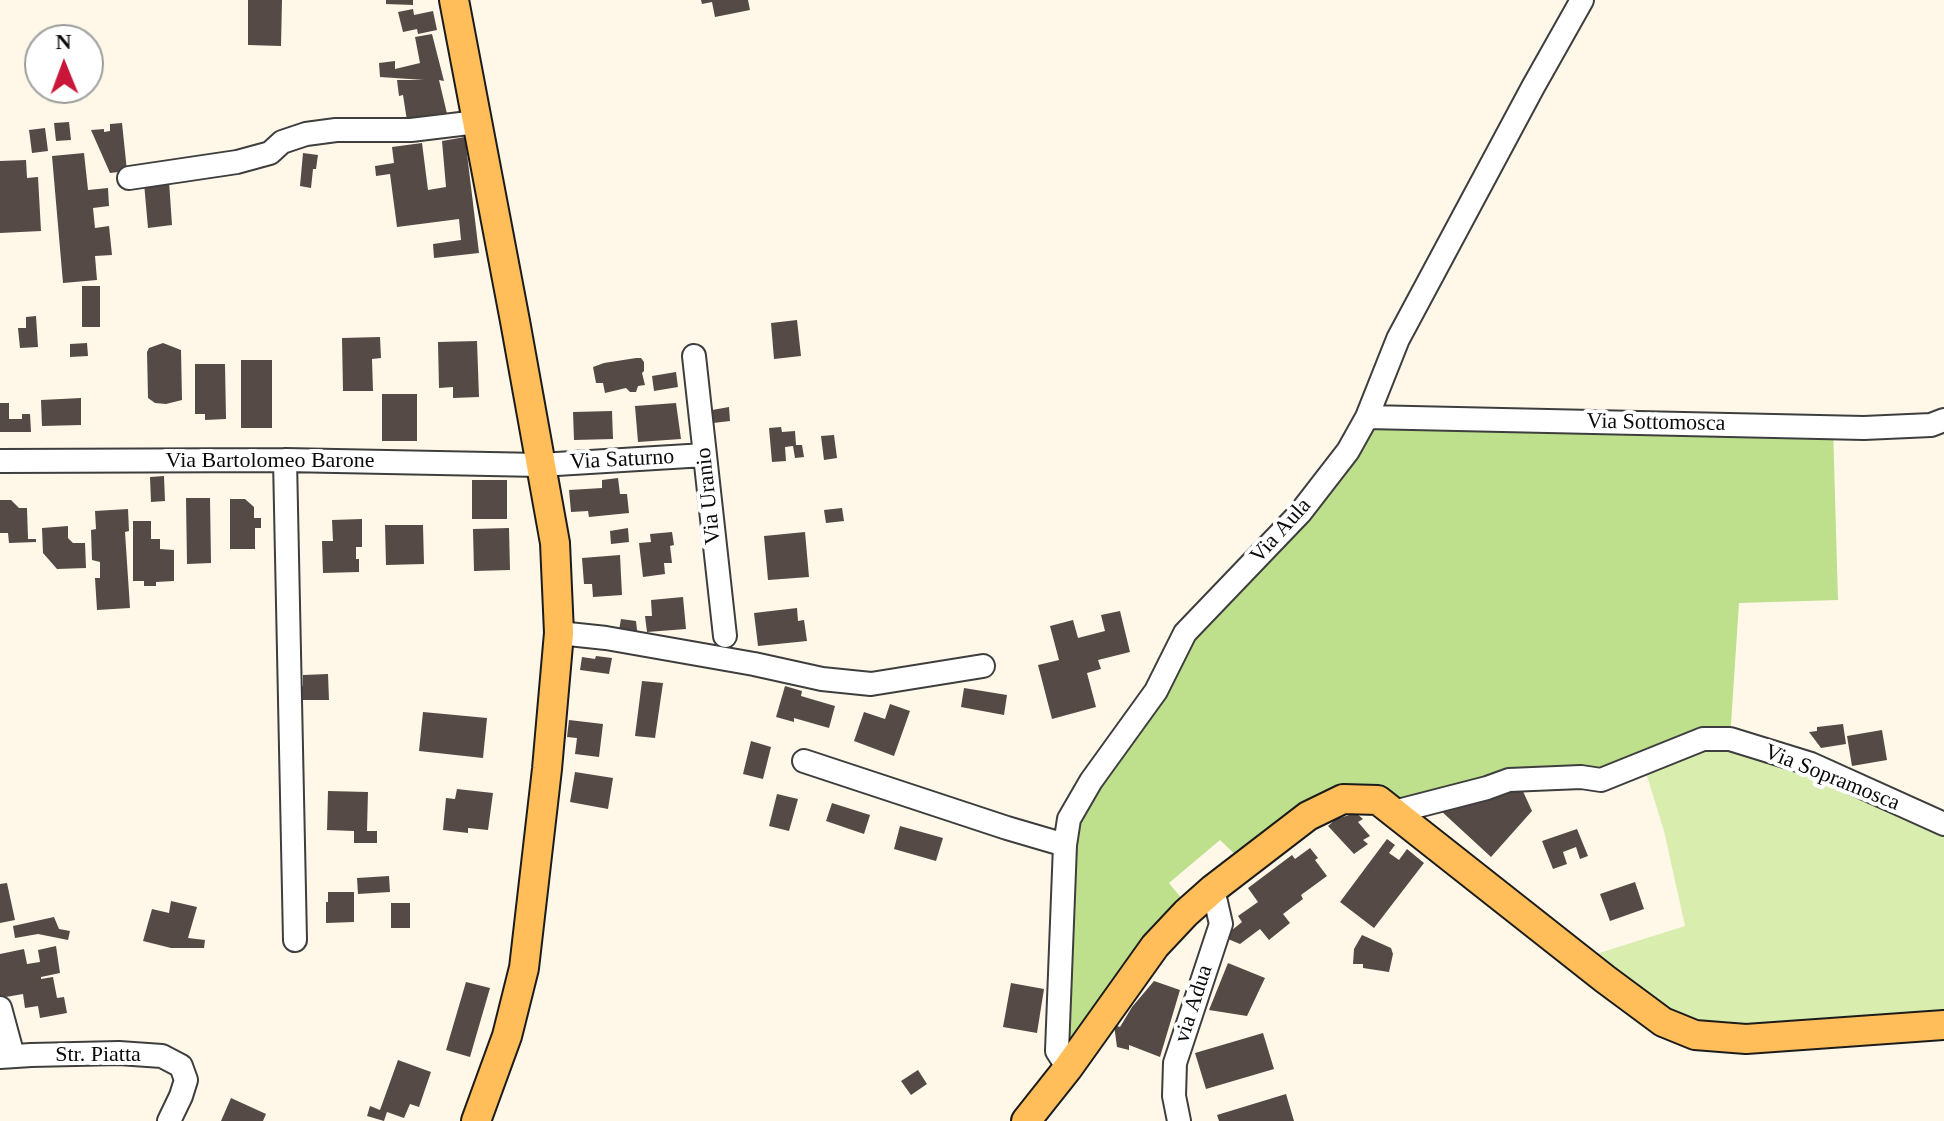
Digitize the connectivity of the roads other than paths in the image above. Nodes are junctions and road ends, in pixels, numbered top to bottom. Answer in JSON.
{"nodes":[{"id":1,"x":454,"y":0,"type":"edge"},
{"id":2,"x":1582,"y":0,"type":"edge"},
{"id":3,"x":477,"y":122,"type":"junction"},
{"id":4,"x":129,"y":178,"type":"dead end"},
{"id":5,"x":694,"y":356,"type":"dead end"},
{"id":6,"x":1367,"y":417,"type":"junction"},
{"id":7,"x":1944,"y":420,"type":"edge"},
{"id":8,"x":705,"y":455,"type":"junction"},
{"id":9,"x":285,"y":460,"type":"junction"},
{"id":10,"x":0,"y":461,"type":"edge"},
{"id":11,"x":540,"y":465,"type":"junction"},
{"id":12,"x":559,"y":633,"type":"junction"},
{"id":13,"x":725,"y":636,"type":"dead end"},
{"id":14,"x":983,"y":666,"type":"dead end"},
{"id":15,"x":804,"y":761,"type":"dead end"},
{"id":16,"x":1394,"y":812,"type":"junction"},
{"id":17,"x":1944,"y":824,"type":"edge"},
{"id":18,"x":1065,"y":845,"type":"junction"},
{"id":19,"x":1213,"y":889,"type":"junction"},
{"id":20,"x":295,"y":940,"type":"dead end"},
{"id":21,"x":0,"y":1008,"type":"edge"},
{"id":22,"x":1944,"y":1025,"type":"edge"},
{"id":23,"x":6,"y":1057,"type":"edge"},
{"id":24,"x":1068,"y":1068,"type":"junction"},
{"id":25,"x":169,"y":1121,"type":"edge"},
{"id":26,"x":476,"y":1121,"type":"edge"},
{"id":27,"x":1026,"y":1121,"type":"edge"},
{"id":28,"x":1179,"y":1121,"type":"edge"}],
"edges":[{"from":1,"to":3,"type":"main road"},
{"from":2,"to":6,"type":"street","name":"Via Aula"},
{"from":3,"to":4,"type":"street"},
{"from":3,"to":11,"type":"main road"},
{"from":5,"to":8,"type":"street","name":"Via Uranio"},
{"from":6,"to":7,"type":"street","name":"Via Sottomosca"},
{"from":6,"to":18,"type":"street","name":"Via Aula"},
{"from":8,"to":11,"type":"street","name":"Via Saturno"},
{"from":8,"to":13,"type":"street","name":"Via Uranio"},
{"from":9,"to":10,"type":"street","name":"Via Bartolomeo Barone"},
{"from":9,"to":11,"type":"street","name":"Via Bartolomeo Barone"},
{"from":9,"to":20,"type":"street"},
{"from":11,"to":12,"type":"main road"},
{"from":12,"to":14,"type":"street"},
{"from":12,"to":26,"type":"main road"},
{"from":15,"to":18,"type":"street"},
{"from":16,"to":17,"type":"street","name":"Via Sopramosca"},
{"from":16,"to":19,"type":"main road"},
{"from":16,"to":22,"type":"main road"},
{"from":18,"to":24,"type":"street","name":"Via Aula"},
{"from":19,"to":24,"type":"main road"},
{"from":19,"to":28,"type":"street","name":"via Adua"},
{"from":21,"to":23,"type":"street"},
{"from":23,"to":25,"type":"street","name":"Str. Piatta"},
{"from":24,"to":27,"type":"main road"}]}
